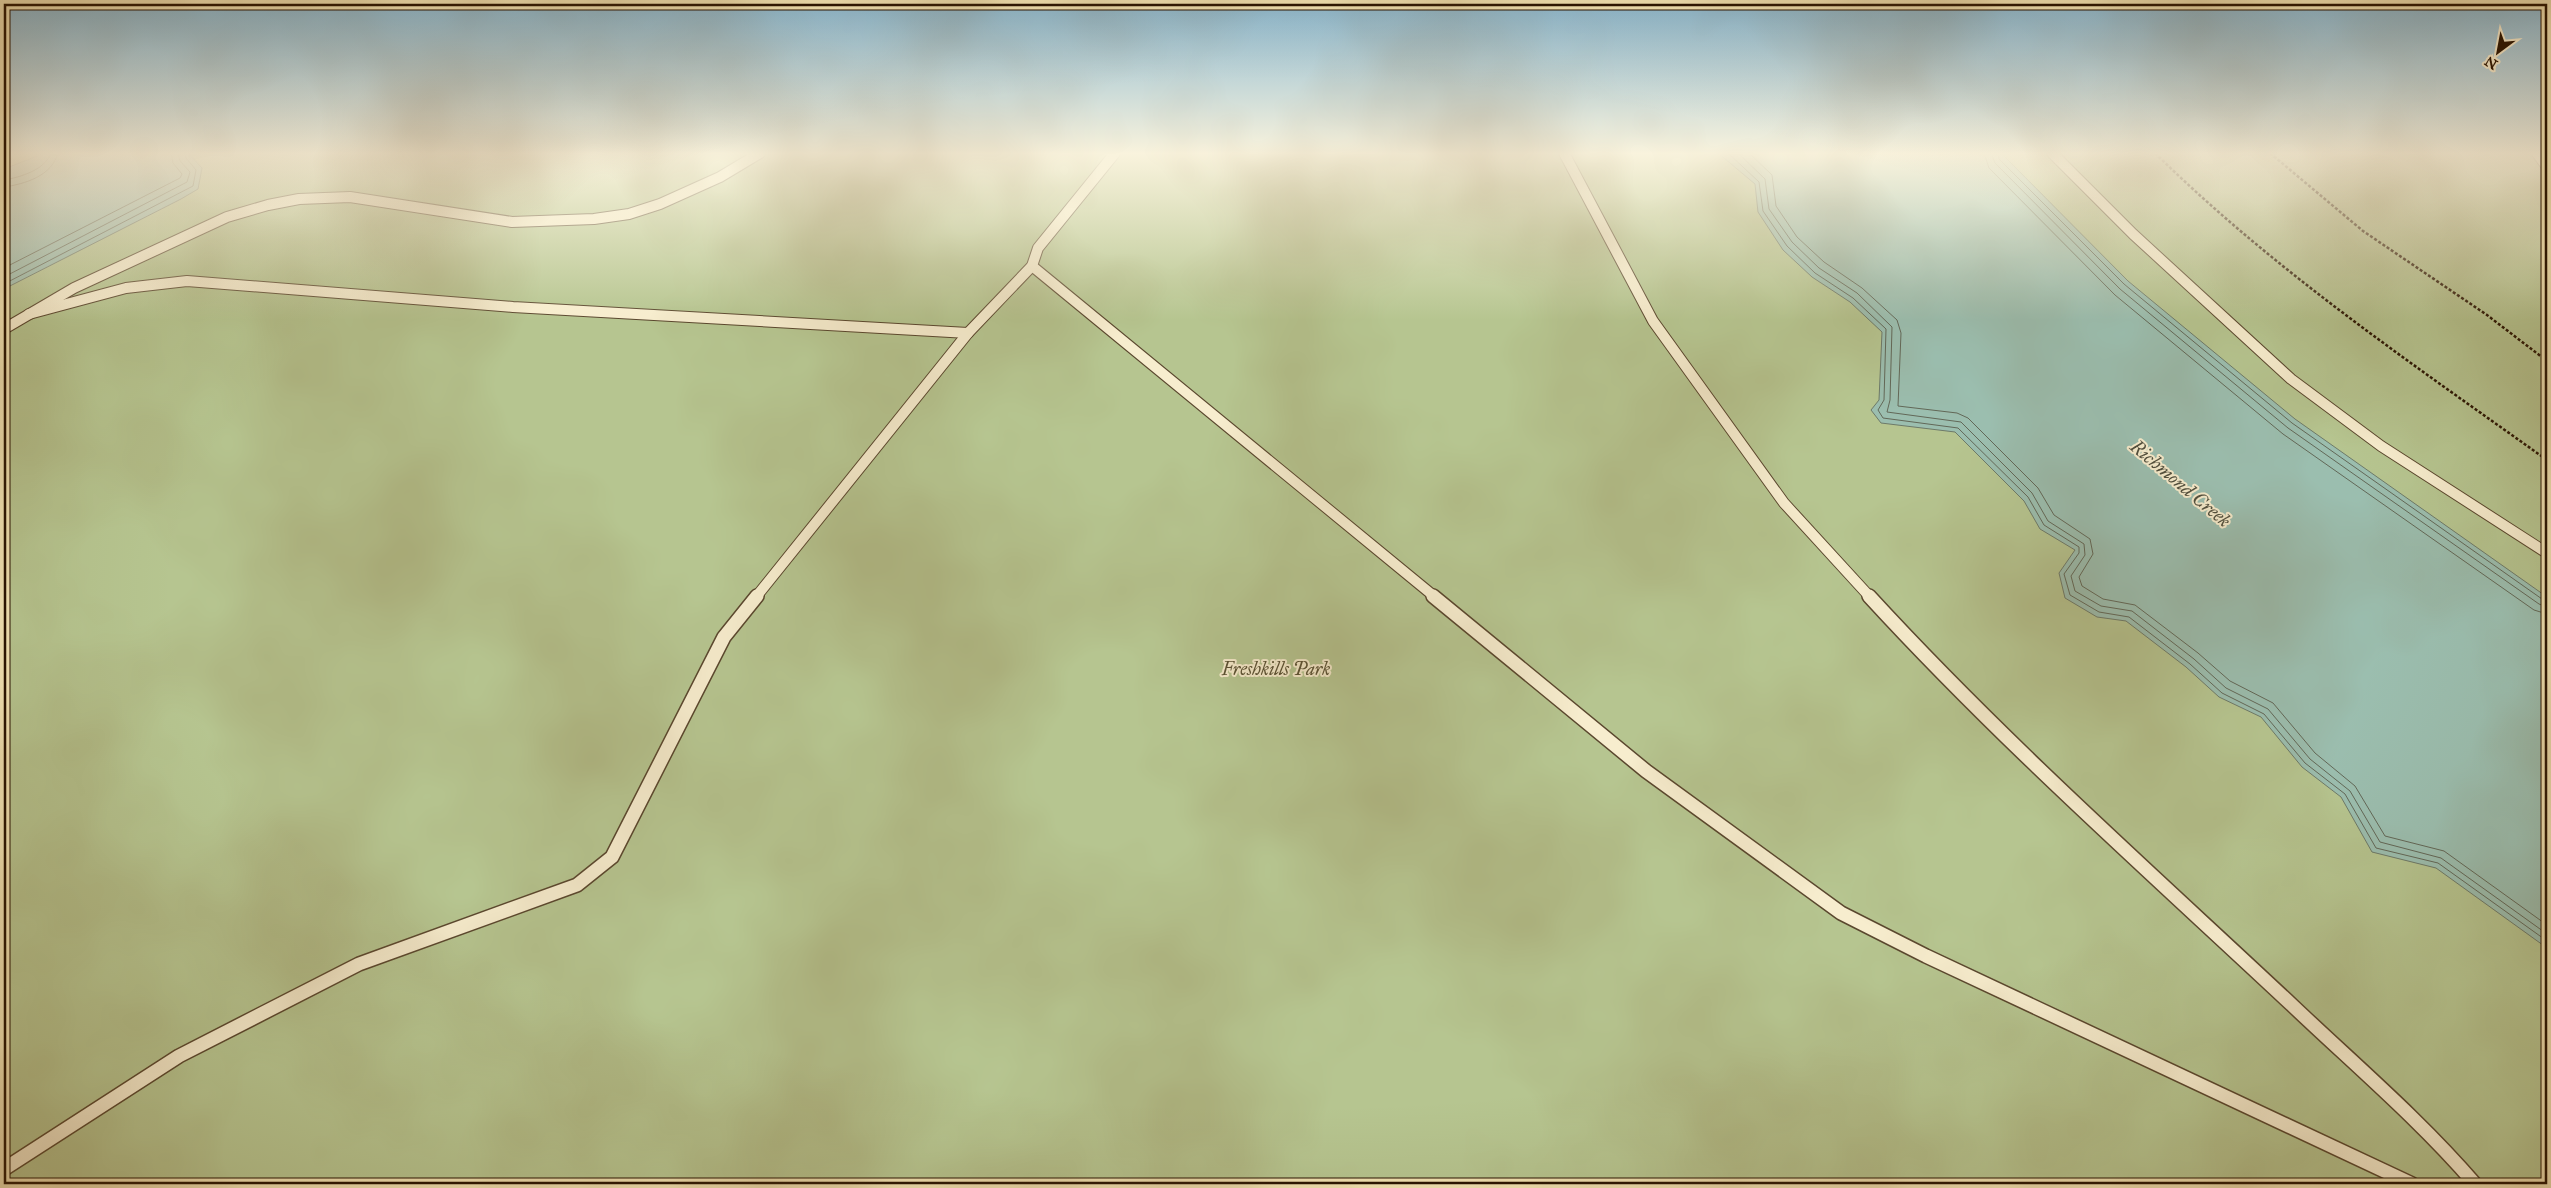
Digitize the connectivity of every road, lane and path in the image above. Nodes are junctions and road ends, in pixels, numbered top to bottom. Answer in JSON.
{"nodes":[{"id":1,"x":257,"y":208,"type":"edge"},
{"id":2,"x":424,"y":208,"type":"edge"},
{"id":3,"x":646,"y":208,"type":"edge"},
{"id":4,"x":1070,"y":208,"type":"edge"},
{"id":5,"x":1593,"y":208,"type":"edge"},
{"id":6,"x":2107,"y":208,"type":"edge"},
{"id":7,"x":2210,"y":208,"type":"edge"},
{"id":8,"x":2336,"y":208,"type":"edge"},
{"id":9,"x":1032,"y":266,"type":"junction"},
{"id":10,"x":29,"y":314,"type":"junction"},
{"id":11,"x":4,"y":329,"type":"edge"},
{"id":12,"x":968,"y":333,"type":"junction"},
{"id":13,"x":2547,"y":362,"type":"edge"},
{"id":14,"x":2547,"y":460,"type":"edge"},
{"id":15,"x":2547,"y":554,"type":"edge"},
{"id":16,"x":4,"y":1169,"type":"edge"},
{"id":17,"x":2412,"y":1184,"type":"edge"},
{"id":18,"x":2475,"y":1184,"type":"edge"}],
"edges":[{"from":1,"to":10,"type":"lane"},
{"from":2,"to":3,"type":"lane"},
{"from":4,"to":9,"type":"lane"},
{"from":5,"to":18,"type":"lane"},
{"from":6,"to":15,"type":"lane"},
{"from":7,"to":14,"type":"path"},
{"from":8,"to":13,"type":"path"},
{"from":9,"to":12,"type":"lane"},
{"from":9,"to":17,"type":"lane"},
{"from":10,"to":11,"type":"lane"},
{"from":10,"to":12,"type":"lane"},
{"from":12,"to":16,"type":"lane"}]}
